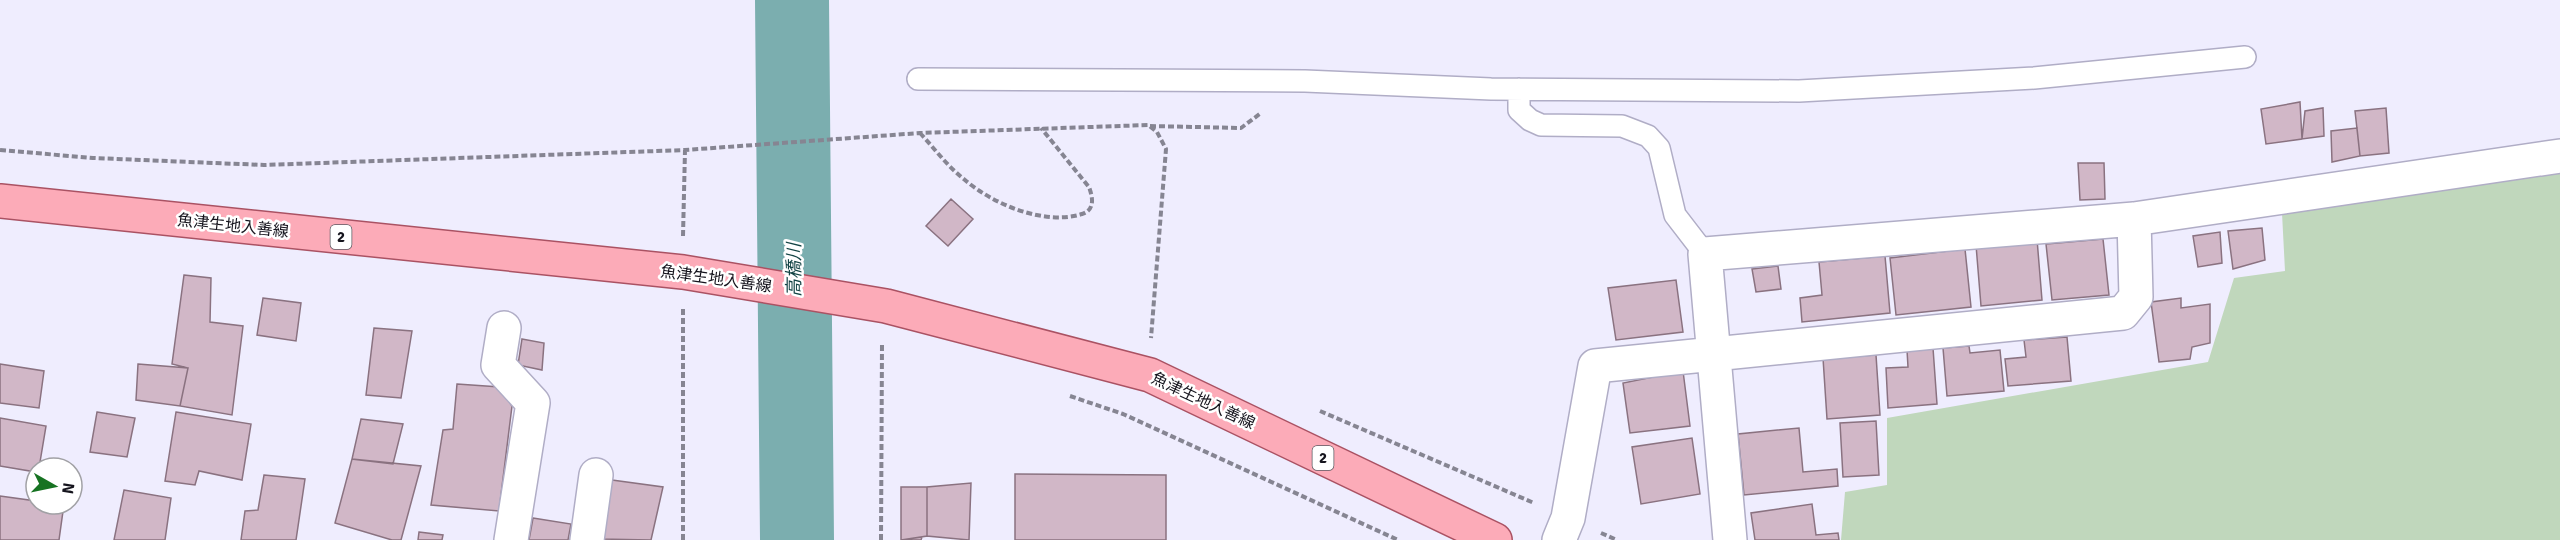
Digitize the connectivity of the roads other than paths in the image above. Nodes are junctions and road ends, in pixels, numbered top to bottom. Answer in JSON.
{"nodes":[{"id":1,"x":2245,"y":57,"type":"dead end"},
{"id":2,"x":918,"y":79,"type":"dead end"},
{"id":3,"x":1519,"y":89,"type":"junction"},
{"id":4,"x":2560,"y":156,"type":"edge"},
{"id":5,"x":0,"y":201,"type":"edge"},
{"id":6,"x":2134,"y":219,"type":"junction"},
{"id":7,"x":1705,"y":254,"type":"junction"},
{"id":8,"x":504,"y":328,"type":"dead end"},
{"id":9,"x":1714,"y":355,"type":"junction"},
{"id":10,"x":596,"y":475,"type":"dead end"},
{"id":11,"x":1563,"y":529,"type":"edge"},
{"id":12,"x":511,"y":540,"type":"edge"},
{"id":13,"x":587,"y":540,"type":"edge"},
{"id":14,"x":1496,"y":540,"type":"edge"},
{"id":15,"x":1730,"y":540,"type":"edge"}],
"edges":[{"from":1,"to":3,"type":"lane"},
{"from":2,"to":3,"type":"lane"},
{"from":3,"to":7,"type":"lane"},
{"from":4,"to":6,"type":"street"},
{"from":5,"to":14,"type":"main road","name":"魚津生地入善線","number":"2"},
{"from":6,"to":7,"type":"street"},
{"from":6,"to":9,"type":"street"},
{"from":7,"to":9,"type":"street"},
{"from":8,"to":12,"type":"street"},
{"from":9,"to":11,"type":"street"},
{"from":9,"to":15,"type":"street"},
{"from":10,"to":13,"type":"street"}]}
